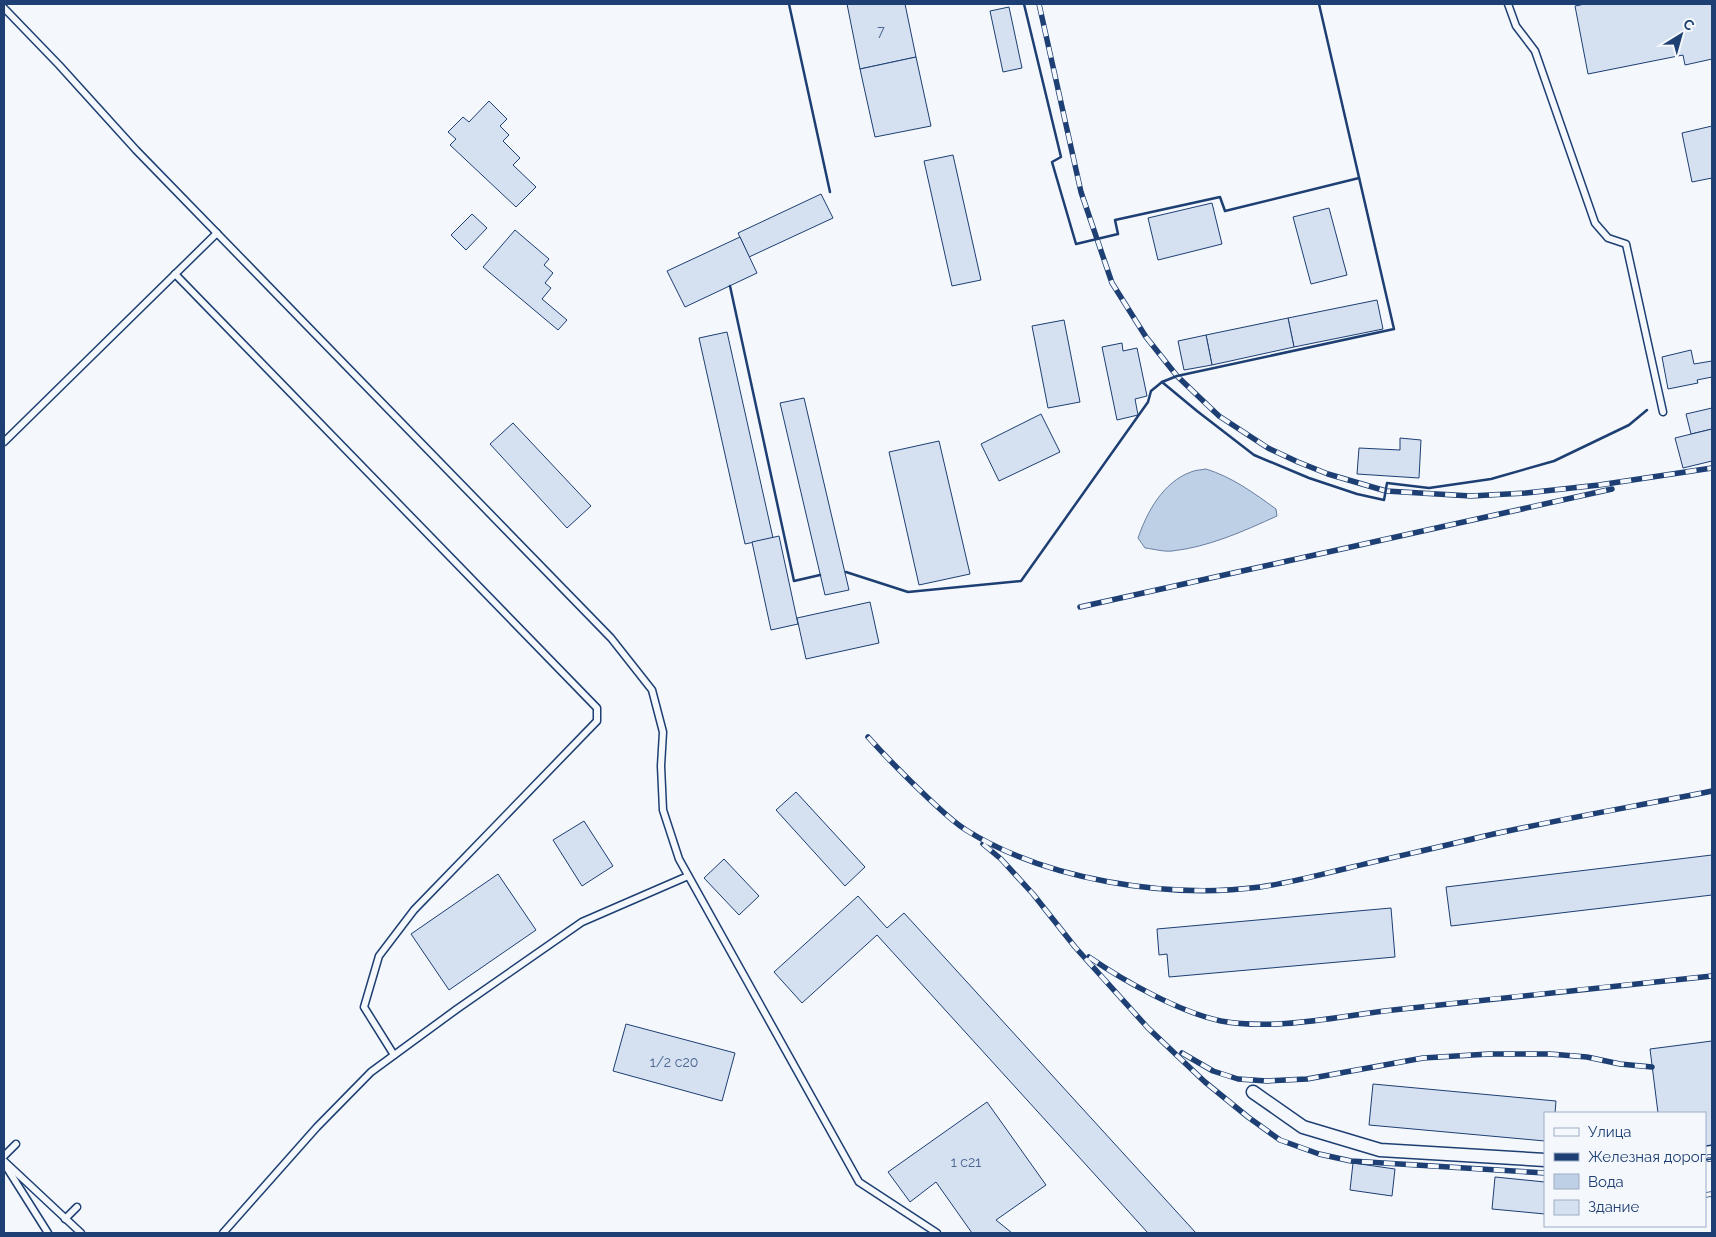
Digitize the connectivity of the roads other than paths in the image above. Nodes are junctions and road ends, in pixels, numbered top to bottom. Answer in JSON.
{"nodes":[{"id":1,"x":1508,"y":4,"type":"edge"},
{"id":2,"x":4,"y":8,"type":"edge"},
{"id":3,"x":217,"y":233,"type":"junction"},
{"id":4,"x":175,"y":274,"type":"junction"},
{"id":5,"x":1663,"y":412,"type":"dead end"},
{"id":6,"x":4,"y":442,"type":"edge"},
{"id":7,"x":688,"y":876,"type":"junction"},
{"id":8,"x":394,"y":1055,"type":"junction"},
{"id":9,"x":1253,"y":1092,"type":"dead end"},
{"id":10,"x":16,"y":1144,"type":"dead end"},
{"id":11,"x":4,"y":1156,"type":"edge"},
{"id":12,"x":1544,"y":1160,"type":"edge"},
{"id":13,"x":4,"y":1162,"type":"edge"},
{"id":14,"x":77,"y":1207,"type":"dead end"},
{"id":15,"x":65,"y":1219,"type":"junction"},
{"id":16,"x":48,"y":1233,"type":"edge"},
{"id":17,"x":82,"y":1233,"type":"edge"},
{"id":18,"x":223,"y":1233,"type":"edge"},
{"id":19,"x":937,"y":1233,"type":"edge"}],
"edges":[{"from":1,"to":5,"type":"lane"},
{"from":2,"to":3,"type":"lane"},
{"from":3,"to":4,"type":"lane"},
{"from":3,"to":7,"type":"lane"},
{"from":4,"to":6,"type":"lane"},
{"from":4,"to":8,"type":"lane"},
{"from":7,"to":8,"type":"lane"},
{"from":7,"to":19,"type":"lane"},
{"from":8,"to":18,"type":"lane"},
{"from":9,"to":12,"type":"street"},
{"from":10,"to":11,"type":"lane"},
{"from":13,"to":15,"type":"lane"},
{"from":13,"to":16,"type":"lane"},
{"from":14,"to":15,"type":"lane"},
{"from":15,"to":17,"type":"lane"}]}
